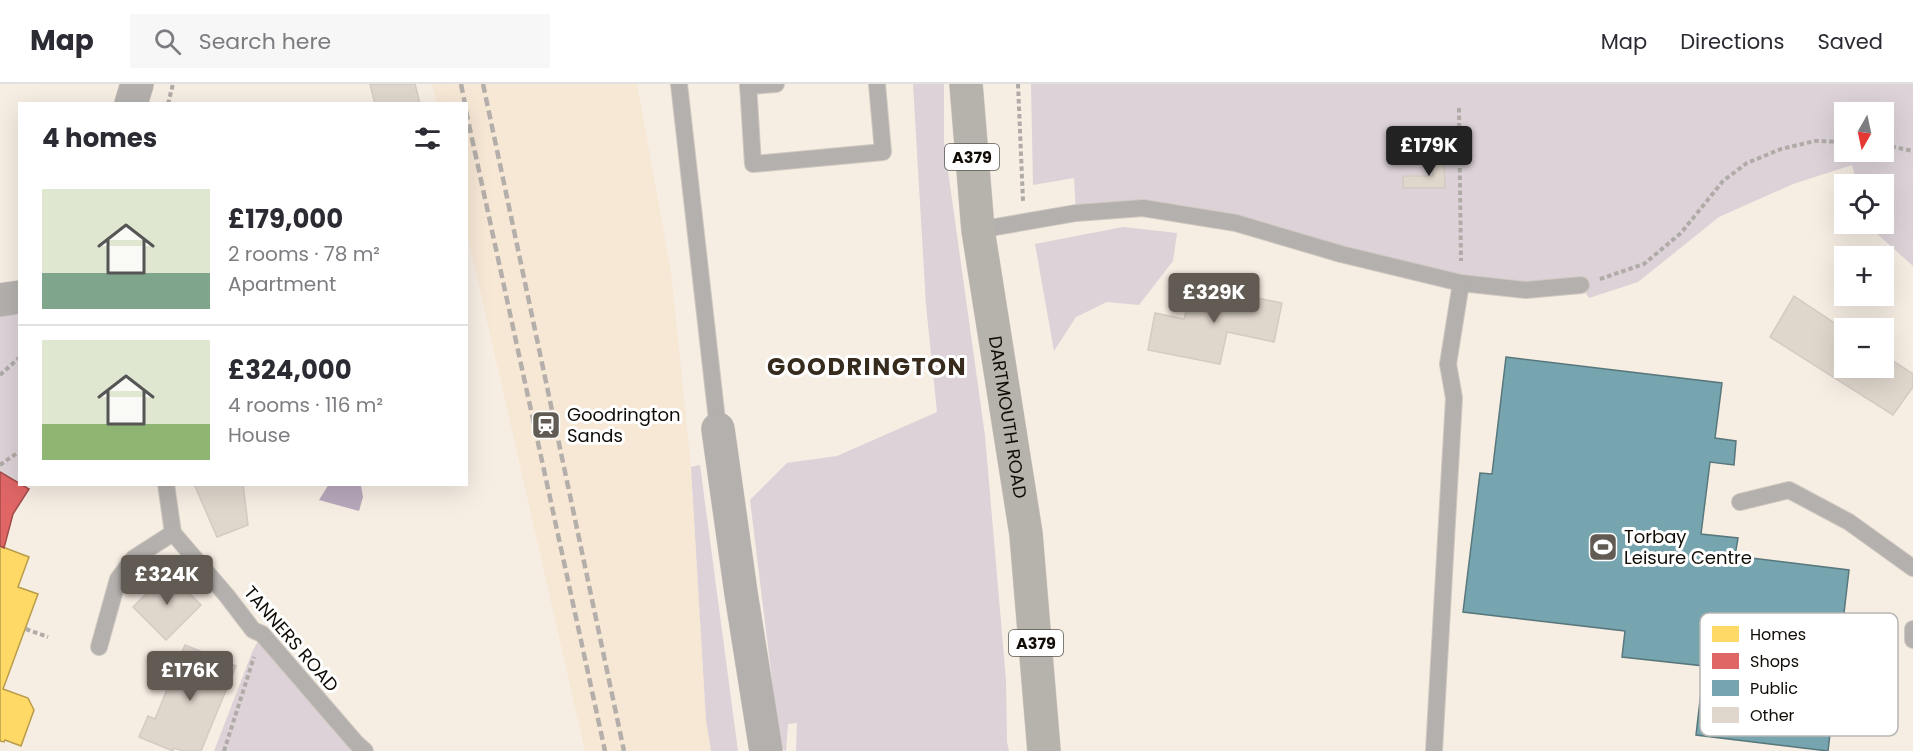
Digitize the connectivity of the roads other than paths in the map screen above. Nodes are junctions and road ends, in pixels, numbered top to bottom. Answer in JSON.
{"nodes":[{"id":1,"x":137,"y":84,"type":"edge"},
{"id":2,"x":680,"y":84,"type":"edge"},
{"id":3,"x":776,"y":84,"type":"edge"},
{"id":4,"x":877,"y":84,"type":"edge"},
{"id":5,"x":966,"y":84,"type":"edge"},
{"id":6,"x":748,"y":85,"type":"edge"},
{"id":7,"x":132,"y":102,"type":"edge"},
{"id":8,"x":978,"y":230,"type":"junction"},
{"id":9,"x":1461,"y":283,"type":"junction"},
{"id":10,"x":1581,"y":285,"type":"road end"},
{"id":11,"x":18,"y":297,"type":"edge"},
{"id":12,"x":0,"y":300,"type":"edge"},
{"id":13,"x":718,"y":429,"type":"joint"},
{"id":14,"x":166,"y":486,"type":"edge"},
{"id":15,"x":1740,"y":502,"type":"dead end"},
{"id":16,"x":173,"y":533,"type":"junction"},
{"id":17,"x":1913,"y":568,"type":"edge"},
{"id":18,"x":1913,"y":629,"type":"edge"},
{"id":19,"x":1913,"y":640,"type":"edge"},
{"id":20,"x":99,"y":647,"type":"dead end"},
{"id":21,"x":356,"y":748,"type":"edge"},
{"id":22,"x":766,"y":751,"type":"edge"},
{"id":23,"x":1044,"y":751,"type":"edge"},
{"id":24,"x":1434,"y":751,"type":"edge"}],
"edges":[{"from":1,"to":7,"type":"street"},
{"from":2,"to":13,"type":"lane"},
{"from":3,"to":6,"type":"lane"},
{"from":4,"to":6,"type":"lane"},
{"from":5,"to":8,"type":"main road","name":"DARTMOUTH ROAD","number":"A379"},
{"from":8,"to":9,"type":"lane"},
{"from":8,"to":23,"type":"main road","name":"DARTMOUTH ROAD","number":"A379"},
{"from":9,"to":10,"type":"lane"},
{"from":9,"to":24,"type":"lane"},
{"from":11,"to":12,"type":"street"},
{"from":13,"to":22,"type":"street"},
{"from":14,"to":16,"type":"lane"},
{"from":15,"to":17,"type":"lane"},
{"from":16,"to":20,"type":"lane"},
{"from":16,"to":21,"type":"lane","name":"TANNERS ROAD"},
{"from":18,"to":19,"type":"lane"}]}
